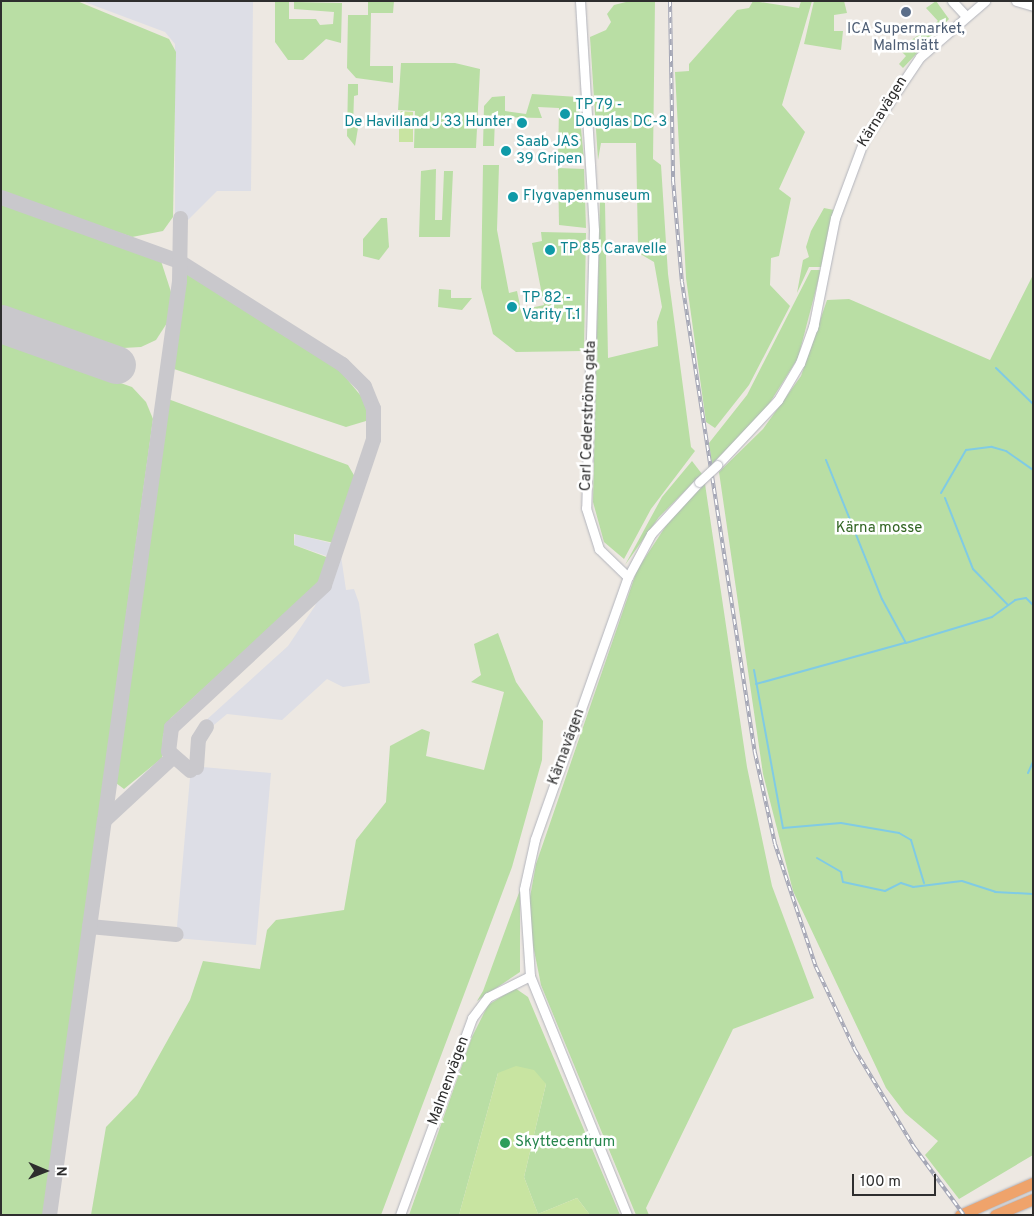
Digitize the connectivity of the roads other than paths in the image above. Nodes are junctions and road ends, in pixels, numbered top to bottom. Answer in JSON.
{"nodes":[{"id":1,"x":580,"y":1,"type":"edge"},
{"id":2,"x":952,"y":1,"type":"edge"},
{"id":3,"x":985,"y":1,"type":"edge"},
{"id":4,"x":1016,"y":1,"type":"edge"},
{"id":5,"x":1033,"y":6,"type":"edge"},
{"id":6,"x":965,"y":15,"type":"junction"},
{"id":7,"x":628,"y":577,"type":"junction"},
{"id":8,"x":530,"y":976,"type":"junction"},
{"id":9,"x":1033,"y":1183,"type":"edge"},
{"id":10,"x":1033,"y":1199,"type":"edge"},
{"id":11,"x":400,"y":1215,"type":"edge"},
{"id":12,"x":627,"y":1215,"type":"edge"},
{"id":13,"x":960,"y":1215,"type":"edge"},
{"id":14,"x":995,"y":1215,"type":"edge"}],
"edges":[{"from":1,"to":7,"type":"street","name":"Carl Cederströms gata"},
{"from":2,"to":6,"type":"street"},
{"from":3,"to":6,"type":"street","name":"Kärnavägen"},
{"from":4,"to":5,"type":"street"},
{"from":6,"to":7,"type":"street","name":"Kärnavägen","bridge":true},
{"from":7,"to":8,"type":"street","name":"Kärnavägen"},
{"from":8,"to":11,"type":"street","name":"Malmenvägen"},
{"from":8,"to":12,"type":"street","name":"Kärnavägen"},
{"from":9,"to":13,"type":"highway"},
{"from":10,"to":14,"type":"highway"}]}
